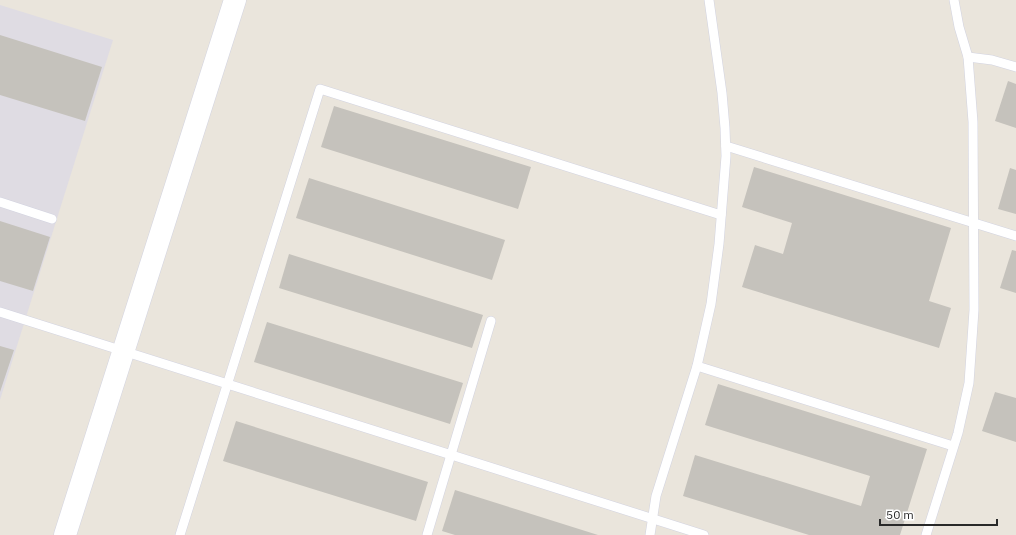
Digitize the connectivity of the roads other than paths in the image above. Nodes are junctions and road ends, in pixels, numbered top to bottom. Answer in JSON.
{"nodes":[{"id":1,"x":235,"y":0,"type":"edge"},
{"id":2,"x":709,"y":0,"type":"edge"},
{"id":3,"x":954,"y":0,"type":"edge"},
{"id":4,"x":968,"y":57,"type":"junction"},
{"id":5,"x":1016,"y":67,"type":"edge"},
{"id":6,"x":726,"y":146,"type":"junction"},
{"id":7,"x":0,"y":202,"type":"edge"},
{"id":8,"x":721,"y":216,"type":"junction"},
{"id":9,"x":52,"y":219,"type":"dead end"},
{"id":10,"x":974,"y":223,"type":"junction"},
{"id":11,"x":1016,"y":236,"type":"edge"},
{"id":12,"x":0,"y":312,"type":"edge"},
{"id":13,"x":491,"y":321,"type":"dead end"},
{"id":14,"x":124,"y":351,"type":"junction"},
{"id":15,"x":697,"y":366,"type":"junction"},
{"id":16,"x":227,"y":384,"type":"junction"},
{"id":17,"x":953,"y":446,"type":"junction"},
{"id":18,"x":451,"y":455,"type":"junction"},
{"id":19,"x":653,"y":519,"type":"junction"},
{"id":20,"x":65,"y":535,"type":"edge"},
{"id":21,"x":180,"y":535,"type":"edge"},
{"id":22,"x":427,"y":535,"type":"edge"},
{"id":23,"x":650,"y":535,"type":"edge"},
{"id":24,"x":704,"y":535,"type":"edge"},
{"id":25,"x":926,"y":535,"type":"edge"}],
"edges":[{"from":1,"to":14,"type":"street"},
{"from":2,"to":6,"type":"lane"},
{"from":3,"to":4,"type":"lane"},
{"from":4,"to":5,"type":"lane"},
{"from":4,"to":10,"type":"lane"},
{"from":6,"to":8,"type":"lane"},
{"from":6,"to":10,"type":"lane"},
{"from":7,"to":9,"type":"lane"},
{"from":8,"to":15,"type":"lane"},
{"from":8,"to":16,"type":"lane"},
{"from":10,"to":11,"type":"lane"},
{"from":10,"to":17,"type":"lane"},
{"from":12,"to":14,"type":"lane"},
{"from":13,"to":18,"type":"lane"},
{"from":14,"to":16,"type":"lane"},
{"from":14,"to":20,"type":"street"},
{"from":15,"to":17,"type":"lane"},
{"from":15,"to":19,"type":"lane"},
{"from":16,"to":18,"type":"lane"},
{"from":16,"to":21,"type":"lane"},
{"from":17,"to":25,"type":"lane"},
{"from":18,"to":19,"type":"lane"},
{"from":18,"to":22,"type":"lane"},
{"from":19,"to":23,"type":"lane"},
{"from":19,"to":24,"type":"lane"}]}
